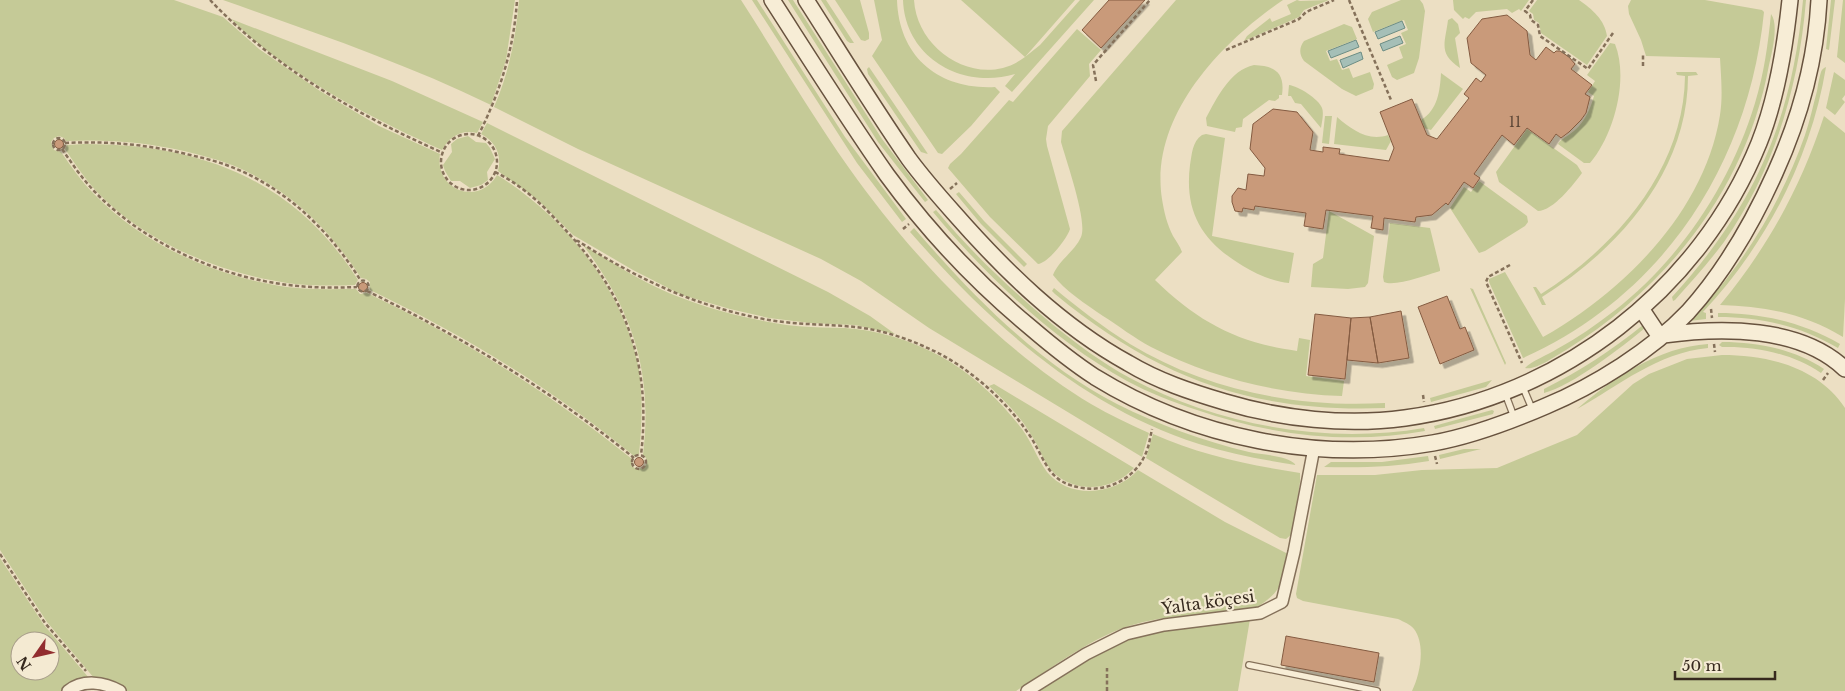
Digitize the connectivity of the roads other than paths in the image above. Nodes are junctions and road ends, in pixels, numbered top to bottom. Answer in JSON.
{"nodes":[{"id":1,"x":772,"y":0,"type":"edge"},
{"id":2,"x":806,"y":0,"type":"edge"},
{"id":3,"x":1790,"y":0,"type":"edge"},
{"id":4,"x":1819,"y":0,"type":"edge"},
{"id":5,"x":1642,"y":310,"type":"junction"},
{"id":6,"x":1661,"y":336,"type":"junction"},
{"id":7,"x":1845,"y":369,"type":"edge"},
{"id":8,"x":1522,"y":385,"type":"junction"},
{"id":9,"x":1505,"y":392,"type":"junction"},
{"id":10,"x":1533,"y":412,"type":"junction"},
{"id":11,"x":1515,"y":419,"type":"junction"},
{"id":12,"x":1314,"y":448,"type":"junction"},
{"id":13,"x":1249,"y":665,"type":"dead end"},
{"id":14,"x":1377,"y":690,"type":"edge"},
{"id":15,"x":68,"y":691,"type":"edge"},
{"id":16,"x":120,"y":691,"type":"edge"},
{"id":17,"x":1027,"y":691,"type":"edge"}],
"edges":[{"from":1,"to":12,"type":"street"},
{"from":2,"to":9,"type":"street"},
{"from":3,"to":5,"type":"street"},
{"from":4,"to":6,"type":"street"},
{"from":5,"to":6,"type":"street"},
{"from":5,"to":8,"type":"street"},
{"from":6,"to":7,"type":"street"},
{"from":6,"to":10,"type":"street"},
{"from":8,"to":9,"type":"street"},
{"from":8,"to":10,"type":"lane"},
{"from":9,"to":11,"type":"lane"},
{"from":10,"to":11,"type":"street"},
{"from":11,"to":12,"type":"street"},
{"from":12,"to":17,"type":"street","name":"Ýalta köçesi"},
{"from":13,"to":14,"type":"lane"},
{"from":15,"to":16,"type":"street"}]}
